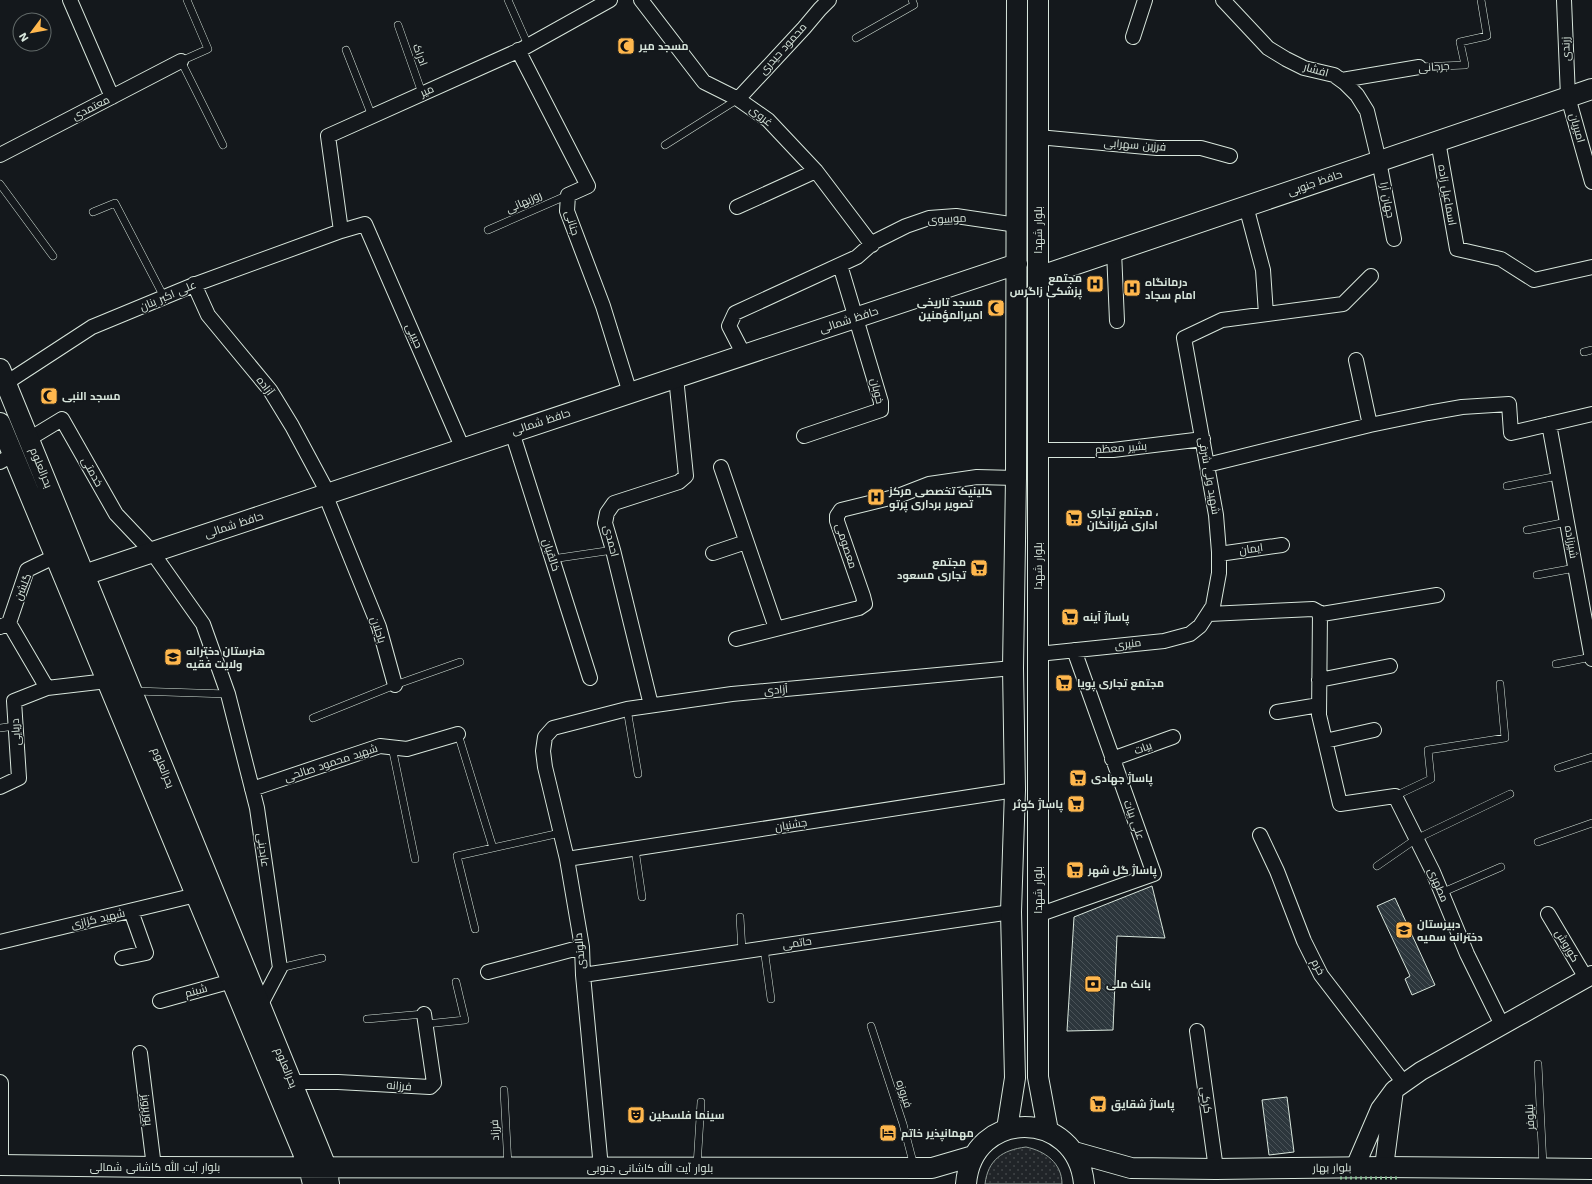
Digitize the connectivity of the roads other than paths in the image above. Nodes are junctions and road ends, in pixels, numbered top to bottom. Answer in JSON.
{"nodes":[{"id":1,"x":70,"y":0,"type":"edge"},
{"id":2,"x":187,"y":0,"type":"edge"},
{"id":3,"x":508,"y":0,"type":"edge"},
{"id":4,"x":610,"y":0,"type":"edge"},
{"id":5,"x":641,"y":0,"type":"edge"},
{"id":6,"x":829,"y":0,"type":"edge"},
{"id":7,"x":912,"y":0,"type":"edge"},
{"id":8,"x":1017,"y":0,"type":"edge"},
{"id":9,"x":1038,"y":0,"type":"edge"},
{"id":10,"x":1145,"y":0,"type":"edge"},
{"id":11,"x":1223,"y":0,"type":"edge"},
{"id":12,"x":1481,"y":0,"type":"edge"},
{"id":13,"x":1564,"y":0,"type":"edge"},
{"id":14,"x":398,"y":25,"type":"dead end"},
{"id":15,"x":1134,"y":37,"type":"dead end"},
{"id":16,"x":856,"y":38,"type":"dead end"},
{"id":17,"x":523,"y":48,"type":"junction"},
{"id":18,"x":346,"y":50,"type":"dead end"},
{"id":19,"x":181,"y":61,"type":"junction"},
{"id":20,"x":1419,"y":68,"type":"joint"},
{"id":21,"x":1342,"y":80,"type":"junction"},
{"id":22,"x":1592,"y":89,"type":"edge"},
{"id":23,"x":422,"y":93,"type":"junction"},
{"id":24,"x":112,"y":97,"type":"junction"},
{"id":25,"x":1568,"y":97,"type":"junction"},
{"id":26,"x":738,"y":99,"type":"junction"},
{"id":27,"x":372,"y":116,"type":"junction"},
{"id":28,"x":1038,"y":136,"type":"junction"},
{"id":29,"x":1438,"y":141,"type":"junction"},
{"id":30,"x":223,"y":145,"type":"dead end"},
{"id":31,"x":665,"y":145,"type":"dead end"},
{"id":32,"x":0,"y":155,"type":"edge"},
{"id":33,"x":1230,"y":156,"type":"dead end"},
{"id":34,"x":1379,"y":161,"type":"junction"},
{"id":35,"x":816,"y":171,"type":"junction"},
{"id":36,"x":1592,"y":182,"type":"edge"},
{"id":37,"x":0,"y":184,"type":"edge"},
{"id":38,"x":568,"y":194,"type":"junction"},
{"id":39,"x":1246,"y":206,"type":"junction"},
{"id":40,"x":737,"y":207,"type":"dead end"},
{"id":41,"x":93,"y":212,"type":"dead end"},
{"id":42,"x":365,"y":224,"type":"joint"},
{"id":43,"x":1017,"y":225,"type":"junction"},
{"id":44,"x":488,"y":230,"type":"dead end"},
{"id":45,"x":341,"y":231,"type":"junction"},
{"id":46,"x":1394,"y":239,"type":"dead end"},
{"id":47,"x":872,"y":245,"type":"junction"},
{"id":48,"x":1114,"y":251,"type":"junction"},
{"id":49,"x":53,"y":256,"type":"dead end"},
{"id":50,"x":1017,"y":264,"type":"junction"},
{"id":51,"x":840,"y":265,"type":"junction"},
{"id":52,"x":1592,"y":267,"type":"edge"},
{"id":53,"x":1372,"y":276,"type":"dead end"},
{"id":54,"x":1038,"y":277,"type":"junction"},
{"id":55,"x":194,"y":284,"type":"junction"},
{"id":56,"x":164,"y":297,"type":"junction"},
{"id":57,"x":1266,"y":314,"type":"junction"},
{"id":58,"x":857,"y":317,"type":"junction"},
{"id":59,"x":1116,"y":321,"type":"dead end"},
{"id":60,"x":1592,"y":350,"type":"edge"},
{"id":61,"x":1584,"y":352,"type":"dead end"},
{"id":62,"x":744,"y":355,"type":"junction"},
{"id":63,"x":1356,"y":360,"type":"dead end"},
{"id":64,"x":3,"y":376,"type":"edge"},
{"id":65,"x":676,"y":378,"type":"junction"},
{"id":66,"x":630,"y":393,"type":"junction"},
{"id":67,"x":1592,"y":414,"type":"edge"},
{"id":68,"x":0,"y":423,"type":"edge"},
{"id":69,"x":1549,"y":424,"type":"junction"},
{"id":70,"x":1370,"y":425,"type":"junction"},
{"id":71,"x":512,"y":432,"type":"junction"},
{"id":72,"x":804,"y":436,"type":"dead end"},
{"id":73,"x":28,"y":439,"type":"junction"},
{"id":74,"x":1203,"y":439,"type":"junction"},
{"id":75,"x":463,"y":449,"type":"junction"},
{"id":76,"x":1038,"y":450,"type":"junction"},
{"id":77,"x":7,"y":458,"type":"edge"},
{"id":78,"x":1207,"y":466,"type":"junction"},
{"id":79,"x":721,"y":467,"type":"dead end"},
{"id":80,"x":1558,"y":476,"type":"junction"},
{"id":81,"x":1016,"y":478,"type":"junction"},
{"id":82,"x":1507,"y":486,"type":"dead end"},
{"id":83,"x":327,"y":494,"type":"junction"},
{"id":84,"x":1567,"y":522,"type":"junction"},
{"id":85,"x":1527,"y":530,"type":"dead end"},
{"id":86,"x":746,"y":542,"type":"junction"},
{"id":87,"x":1282,"y":545,"type":"dead end"},
{"id":88,"x":613,"y":550,"type":"junction"},
{"id":89,"x":152,"y":552,"type":"junction"},
{"id":90,"x":713,"y":553,"type":"dead end"},
{"id":91,"x":1219,"y":554,"type":"junction"},
{"id":92,"x":56,"y":556,"type":"junction"},
{"id":93,"x":552,"y":559,"type":"junction"},
{"id":94,"x":1575,"y":568,"type":"junction"},
{"id":95,"x":1537,"y":576,"type":"dead end"},
{"id":96,"x":75,"y":578,"type":"junction"},
{"id":97,"x":1437,"y":595,"type":"dead end"},
{"id":98,"x":1587,"y":600,"type":"edge"},
{"id":99,"x":1320,"y":613,"type":"junction"},
{"id":100,"x":1209,"y":614,"type":"junction"},
{"id":101,"x":5,"y":625,"type":"edge"},
{"id":102,"x":776,"y":628,"type":"junction"},
{"id":103,"x":736,"y":639,"type":"dead end"},
{"id":104,"x":1074,"y":650,"type":"junction"},
{"id":105,"x":1038,"y":654,"type":"junction"},
{"id":106,"x":1592,"y":658,"type":"edge"},
{"id":107,"x":460,"y":662,"type":"dead end"},
{"id":108,"x":1556,"y":664,"type":"dead end"},
{"id":109,"x":1390,"y":666,"type":"dead end"},
{"id":110,"x":1013,"y":668,"type":"junction"},
{"id":111,"x":590,"y":678,"type":"dead end"},
{"id":112,"x":1319,"y":680,"type":"junction"},
{"id":113,"x":107,"y":681,"type":"junction"},
{"id":114,"x":1500,"y":684,"type":"dead end"},
{"id":115,"x":395,"y":685,"type":"junction"},
{"id":116,"x":47,"y":688,"type":"junction"},
{"id":117,"x":132,"y":691,"type":"junction"},
{"id":118,"x":228,"y":694,"type":"junction"},
{"id":119,"x":1319,"y":705,"type":"junction"},
{"id":120,"x":651,"y":706,"type":"junction"},
{"id":121,"x":627,"y":709,"type":"junction"},
{"id":122,"x":1277,"y":712,"type":"dead end"},
{"id":123,"x":313,"y":718,"type":"dead end"},
{"id":124,"x":15,"y":726,"type":"junction"},
{"id":125,"x":0,"y":728,"type":"edge"},
{"id":126,"x":1374,"y":730,"type":"dead end"},
{"id":127,"x":458,"y":734,"type":"joint"},
{"id":128,"x":545,"y":737,"type":"joint"},
{"id":129,"x":1173,"y":737,"type":"dead end"},
{"id":130,"x":1325,"y":741,"type":"junction"},
{"id":131,"x":392,"y":747,"type":"junction"},
{"id":132,"x":1592,"y":757,"type":"edge"},
{"id":133,"x":1112,"y":759,"type":"junction"},
{"id":134,"x":1558,"y":768,"type":"dead end"},
{"id":135,"x":638,"y":774,"type":"dead end"},
{"id":136,"x":0,"y":787,"type":"edge"},
{"id":137,"x":252,"y":789,"type":"junction"},
{"id":138,"x":1015,"y":790,"type":"junction"},
{"id":139,"x":1510,"y":794,"type":"dead end"},
{"id":140,"x":1395,"y":796,"type":"junction"},
{"id":141,"x":1592,"y":823,"type":"edge"},
{"id":142,"x":560,"y":833,"type":"junction"},
{"id":143,"x":1260,"y":836,"type":"dead end"},
{"id":144,"x":1416,"y":838,"type":"junction"},
{"id":145,"x":1538,"y":842,"type":"dead end"},
{"id":146,"x":493,"y":848,"type":"junction"},
{"id":147,"x":635,"y":849,"type":"junction"},
{"id":148,"x":414,"y":859,"type":"dead end"},
{"id":149,"x":567,"y":859,"type":"junction"},
{"id":150,"x":1377,"y":866,"type":"dead end"},
{"id":151,"x":1501,"y":867,"type":"dead end"},
{"id":152,"x":1441,"y":893,"type":"junction"},
{"id":153,"x":196,"y":895,"type":"junction"},
{"id":154,"x":642,"y":897,"type":"dead end"},
{"id":155,"x":130,"y":911,"type":"junction"},
{"id":156,"x":1012,"y":912,"type":"junction"},
{"id":157,"x":1548,"y":914,"type":"dead end"},
{"id":158,"x":1038,"y":915,"type":"junction"},
{"id":159,"x":740,"y":917,"type":"dead end"},
{"id":160,"x":475,"y":929,"type":"dead end"},
{"id":161,"x":0,"y":942,"type":"edge"},
{"id":162,"x":582,"y":947,"type":"junction"},
{"id":163,"x":764,"y":948,"type":"junction"},
{"id":164,"x":742,"y":951,"type":"junction"},
{"id":165,"x":122,"y":958,"type":"dead end"},
{"id":166,"x":322,"y":958,"type":"dead end"},
{"id":167,"x":280,"y":968,"type":"junction"},
{"id":168,"x":488,"y":972,"type":"dead end"},
{"id":169,"x":583,"y":975,"type":"junction"},
{"id":170,"x":1589,"y":976,"type":"edge"},
{"id":171,"x":232,"y":981,"type":"junction"},
{"id":172,"x":456,"y":982,"type":"dead end"},
{"id":173,"x":771,"y":999,"type":"dead end"},
{"id":174,"x":160,"y":1001,"type":"dead end"},
{"id":175,"x":261,"y":1004,"type":"junction"},
{"id":176,"x":368,"y":1019,"type":"dead end"},
{"id":177,"x":425,"y":1019,"type":"junction"},
{"id":178,"x":1502,"y":1025,"type":"junction"},
{"id":179,"x":871,"y":1026,"type":"dead end"},
{"id":180,"x":1197,"y":1031,"type":"dead end"},
{"id":181,"x":140,"y":1053,"type":"dead end"},
{"id":182,"x":1538,"y":1064,"type":"dead end"},
{"id":183,"x":0,"y":1082,"type":"edge"},
{"id":184,"x":292,"y":1082,"type":"junction"},
{"id":185,"x":1399,"y":1087,"type":"junction"},
{"id":186,"x":504,"y":1090,"type":"dead end"},
{"id":187,"x":701,"y":1102,"type":"dead end"},
{"id":188,"x":1007,"y":1129,"type":"junction"},
{"id":189,"x":1048,"y":1131,"type":"junction"},
{"id":190,"x":1074,"y":1152,"type":"junction"},
{"id":191,"x":973,"y":1156,"type":"junction"},
{"id":192,"x":0,"y":1165,"type":"edge"},
{"id":193,"x":154,"y":1167,"type":"junction"},
{"id":194,"x":1384,"y":1167,"type":"junction"},
{"id":195,"x":508,"y":1168,"type":"junction"},
{"id":196,"x":601,"y":1168,"type":"junction"},
{"id":197,"x":696,"y":1168,"type":"junction"},
{"id":198,"x":914,"y":1168,"type":"junction"},
{"id":199,"x":1355,"y":1168,"type":"junction"},
{"id":200,"x":1216,"y":1169,"type":"junction"},
{"id":201,"x":1544,"y":1169,"type":"junction"},
{"id":202,"x":1592,"y":1169,"type":"edge"},
{"id":203,"x":319,"y":1176,"type":"edge"},
{"id":204,"x":966,"y":1184,"type":"edge"},
{"id":205,"x":1084,"y":1184,"type":"edge"}],
"edges":[{"from":1,"to":24,"type":"street"},
{"from":2,"to":19,"type":"lane"},
{"from":3,"to":17,"type":"lane"},
{"from":4,"to":17,"type":"street","name":"میر"},
{"from":5,"to":26,"type":"street","name":"غروی"},
{"from":6,"to":26,"type":"street","name":"محمود حیدری"},
{"from":7,"to":16,"type":"lane"},
{"from":8,"to":43,"type":"main road","name":"بلوار شهدا"},
{"from":9,"to":28,"type":"main road","name":"بلوار شهدا"},
{"from":10,"to":15,"type":"street"},
{"from":11,"to":21,"type":"street","name":"افشار"},
{"from":12,"to":20,"type":"lane","name":"جرجانی"},
{"from":13,"to":25,"type":"street","name":"زرندی"},
{"from":14,"to":23,"type":"lane","name":"ادراک"},
{"from":17,"to":23,"type":"street","name":"میر"},
{"from":17,"to":38,"type":"street","name":"جنانی"},
{"from":18,"to":27,"type":"lane"},
{"from":19,"to":24,"type":"street","name":"معتمدی"},
{"from":19,"to":30,"type":"lane"},
{"from":20,"to":21,"type":"street","name":"جرجانی"},
{"from":21,"to":34,"type":"street","name":"افشار"},
{"from":22,"to":25,"type":"main road","name":"حافظ جنوبی"},
{"from":23,"to":27,"type":"street","name":"میر"},
{"from":24,"to":32,"type":"street","name":"معتمدی"},
{"from":25,"to":29,"type":"main road","name":"حافظ جنوبی"},
{"from":25,"to":36,"type":"street","name":"امیریان"},
{"from":26,"to":31,"type":"lane"},
{"from":26,"to":35,"type":"street","name":"غروی"},
{"from":27,"to":45,"type":"street","name":"میر"},
{"from":28,"to":33,"type":"street","name":"فرزین سهرابی"},
{"from":28,"to":54,"type":"main road","name":"بلوار شهدا"},
{"from":29,"to":34,"type":"main road","name":"حافظ جنوبی"},
{"from":29,"to":52,"type":"street","name":"اسماعیل زاده"},
{"from":34,"to":39,"type":"main road","name":"حافظ جنوبی"},
{"from":34,"to":46,"type":"street","name":"جهان آرا"},
{"from":35,"to":40,"type":"street"},
{"from":35,"to":47,"type":"street","name":"غروی"},
{"from":37,"to":49,"type":"lane"},
{"from":38,"to":44,"type":"lane","name":"روزبهانی"},
{"from":38,"to":66,"type":"street","name":"جنانی"},
{"from":39,"to":48,"type":"main road","name":"حافظ جنوبی"},
{"from":39,"to":57,"type":"street"},
{"from":41,"to":56,"type":"lane"},
{"from":42,"to":45,"type":"street","name":"علی اکبر بنان"},
{"from":42,"to":75,"type":"street","name":"حبیبی"},
{"from":43,"to":47,"type":"street","name":"موسوی"},
{"from":43,"to":50,"type":"main road","name":"بلوار شهدا"},
{"from":45,"to":55,"type":"street","name":"علی اکبر بنان"},
{"from":47,"to":51,"type":"street","name":"موسوی"},
{"from":48,"to":54,"type":"main road","name":"حافظ جنوبی"},
{"from":48,"to":59,"type":"street"},
{"from":50,"to":54,"type":"main road"},
{"from":50,"to":58,"type":"main road","name":"حافظ شمالی"},
{"from":50,"to":81,"type":"main road","name":"بلوار شهدا"},
{"from":51,"to":58,"type":"street"},
{"from":51,"to":62,"type":"street","name":"موسوی"},
{"from":53,"to":57,"type":"street"},
{"from":54,"to":76,"type":"main road","name":"بلوار شهدا"},
{"from":55,"to":56,"type":"street","name":"علی اکبر بنان"},
{"from":55,"to":83,"type":"street","name":"آزاده"},
{"from":56,"to":64,"type":"street","name":"علی اکبر بنان"},
{"from":57,"to":74,"type":"street","name":"شهید ولی شرفی"},
{"from":58,"to":62,"type":"main road","name":"حافظ شمالی"},
{"from":58,"to":72,"type":"street","name":"خوبان"},
{"from":60,"to":61,"type":"lane"},
{"from":62,"to":65,"type":"main road","name":"حافظ شمالی"},
{"from":63,"to":70,"type":"street"},
{"from":64,"to":73,"type":"main road","name":"بحرالعلوم"},
{"from":65,"to":66,"type":"main road","name":"حافظ شمالی"},
{"from":65,"to":88,"type":"street","name":"احمدی"},
{"from":66,"to":71,"type":"main road","name":"حافظ شمالی"},
{"from":67,"to":69,"type":"street"},
{"from":68,"to":77,"type":"main road","name":"بحرالعلوم"},
{"from":69,"to":70,"type":"street"},
{"from":69,"to":80,"type":"street","name":"شیرزاده"},
{"from":70,"to":78,"type":"street"},
{"from":71,"to":75,"type":"main road","name":"حافظ شمالی"},
{"from":71,"to":93,"type":"street","name":"خالقیان"},
{"from":73,"to":89,"type":"street","name":"خدمتی"},
{"from":73,"to":96,"type":"main road","name":"بحرالعلوم"},
{"from":74,"to":76,"type":"street","name":"بشیر معظم"},
{"from":74,"to":78,"type":"street","name":"شهید ولی شرفی"},
{"from":75,"to":83,"type":"main road","name":"حافظ شمالی"},
{"from":76,"to":105,"type":"main road","name":"بلوار شهدا"},
{"from":77,"to":92,"type":"main road","name":"بحرالعلوم"},
{"from":78,"to":91,"type":"street","name":"شهید ولی شرفی"},
{"from":79,"to":86,"type":"street"},
{"from":80,"to":82,"type":"lane"},
{"from":80,"to":84,"type":"street","name":"شیرزاده"},
{"from":81,"to":102,"type":"street","name":"معصومی"},
{"from":81,"to":110,"type":"main road","name":"بلوار شهدا"},
{"from":83,"to":89,"type":"main road","name":"حافظ شمالی"},
{"from":83,"to":115,"type":"street","name":"باجلان"},
{"from":84,"to":85,"type":"lane"},
{"from":84,"to":94,"type":"street","name":"شیرزاده"},
{"from":86,"to":90,"type":"street"},
{"from":86,"to":102,"type":"street"},
{"from":87,"to":91,"type":"street","name":"ایمان"},
{"from":88,"to":93,"type":"lane"},
{"from":88,"to":120,"type":"street","name":"احمدی"},
{"from":89,"to":96,"type":"main road","name":"حافظ شمالی"},
{"from":89,"to":118,"type":"street","name":"عابدینی"},
{"from":91,"to":100,"type":"street","name":"شهید ولی شرفی"},
{"from":92,"to":96,"type":"main road","name":"بحرالعلوم"},
{"from":92,"to":101,"type":"street","name":"گلشن"},
{"from":93,"to":111,"type":"street","name":"خالقیان"},
{"from":94,"to":95,"type":"lane"},
{"from":94,"to":98,"type":"street","name":"شیرزاده"},
{"from":96,"to":113,"type":"main road","name":"بحرالعلوم"},
{"from":96,"to":117,"type":"main road","name":"بحرالعلوم"},
{"from":97,"to":99,"type":"street"},
{"from":98,"to":106,"type":"street","name":"شیرزاده"},
{"from":99,"to":100,"type":"street"},
{"from":99,"to":112,"type":"street"},
{"from":100,"to":104,"type":"street","name":"منیری"},
{"from":101,"to":116,"type":"street"},
{"from":102,"to":103,"type":"street","name":"معصومی"},
{"from":104,"to":105,"type":"street","name":"منیری"},
{"from":104,"to":133,"type":"street","name":"علی بیات"},
{"from":105,"to":158,"type":"main road","name":"بلوار شهدا"},
{"from":106,"to":108,"type":"lane"},
{"from":107,"to":115,"type":"lane"},
{"from":109,"to":112,"type":"street"},
{"from":110,"to":120,"type":"street","name":"آزادی"},
{"from":110,"to":138,"type":"main road","name":"بلوار شهدا"},
{"from":112,"to":119,"type":"street"},
{"from":113,"to":116,"type":"street","name":"دریایی"},
{"from":113,"to":153,"type":"main road","name":"بحرالعلوم"},
{"from":114,"to":140,"type":"lane"},
{"from":115,"to":123,"type":"lane"},
{"from":116,"to":124,"type":"street","name":"دریایی"},
{"from":117,"to":118,"type":"lane"},
{"from":117,"to":175,"type":"main road","name":"بحرالعلوم"},
{"from":118,"to":137,"type":"street","name":"عابدینی"},
{"from":119,"to":122,"type":"street"},
{"from":119,"to":130,"type":"street"},
{"from":120,"to":121,"type":"street","name":"آزادی"},
{"from":121,"to":128,"type":"street","name":"آزادی"},
{"from":121,"to":135,"type":"lane"},
{"from":124,"to":125,"type":"lane"},
{"from":124,"to":136,"type":"street","name":"دریایی"},
{"from":126,"to":130,"type":"street"},
{"from":127,"to":131,"type":"street","name":"شهید محمود صالحی"},
{"from":127,"to":146,"type":"lane"},
{"from":128,"to":142,"type":"street","name":"دالوندی"},
{"from":129,"to":133,"type":"street","name":"بیات"},
{"from":130,"to":140,"type":"street"},
{"from":131,"to":137,"type":"street","name":"شهید محمود صالحی"},
{"from":131,"to":148,"type":"lane"},
{"from":132,"to":134,"type":"lane"},
{"from":133,"to":158,"type":"street","name":"علی بیات"},
{"from":137,"to":167,"type":"street","name":"عابدینی"},
{"from":138,"to":147,"type":"street","name":"جشنیان"},
{"from":138,"to":156,"type":"main road","name":"بلوار شهدا"},
{"from":139,"to":144,"type":"lane"},
{"from":140,"to":144,"type":"street","name":"مطهری"},
{"from":141,"to":145,"type":"lane"},
{"from":142,"to":146,"type":"lane"},
{"from":142,"to":149,"type":"street","name":"دالوندی"},
{"from":143,"to":185,"type":"street","name":"خرم"},
{"from":144,"to":150,"type":"lane"},
{"from":144,"to":152,"type":"street","name":"مطهری"},
{"from":146,"to":160,"type":"lane"},
{"from":147,"to":149,"type":"street","name":"جشنیان"},
{"from":147,"to":154,"type":"lane"},
{"from":149,"to":162,"type":"street","name":"دالوندی"},
{"from":151,"to":152,"type":"lane"},
{"from":152,"to":178,"type":"street","name":"مطهری"},
{"from":153,"to":155,"type":"street","name":"شهید کزازی"},
{"from":153,"to":171,"type":"main road","name":"بحرالعلوم"},
{"from":155,"to":161,"type":"street","name":"شهید کزازی"},
{"from":155,"to":165,"type":"street"},
{"from":156,"to":163,"type":"street","name":"حاتمی"},
{"from":156,"to":188,"type":"main road","name":"بلوار شهدا"},
{"from":157,"to":170,"type":"street","name":"کوروش"},
{"from":158,"to":189,"type":"main road","name":"بلوار شهدا"},
{"from":159,"to":164,"type":"lane"},
{"from":162,"to":168,"type":"street"},
{"from":162,"to":169,"type":"street","name":"دالوندی"},
{"from":163,"to":164,"type":"street","name":"حاتمی"},
{"from":163,"to":173,"type":"lane"},
{"from":164,"to":169,"type":"street","name":"حاتمی"},
{"from":166,"to":167,"type":"lane"},
{"from":167,"to":175,"type":"street"},
{"from":169,"to":196,"type":"street","name":"دالوندی"},
{"from":170,"to":178,"type":"street"},
{"from":171,"to":174,"type":"street","name":"شبنم"},
{"from":171,"to":203,"type":"main road","name":"بحرالعلوم"},
{"from":172,"to":177,"type":"lane"},
{"from":175,"to":184,"type":"main road","name":"بحرالعلوم"},
{"from":176,"to":177,"type":"lane"},
{"from":177,"to":184,"type":"street","name":"فرزانه"},
{"from":178,"to":185,"type":"street"},
{"from":179,"to":198,"type":"lane","name":"فیروزه"},
{"from":180,"to":200,"type":"street","name":"کرکی"},
{"from":181,"to":193,"type":"street","name":"پورپرویز"},
{"from":182,"to":201,"type":"lane","name":"نیلوفر"},
{"from":183,"to":192,"type":"street"},
{"from":184,"to":203,"type":"main road","name":"بحرالعلوم"},
{"from":185,"to":194,"type":"street"},
{"from":185,"to":199,"type":"street"},
{"from":186,"to":195,"type":"lane","name":"فرزاد"},
{"from":187,"to":197,"type":"lane"},
{"from":188,"to":189,"type":"main road"},
{"from":188,"to":191,"type":"main road"},
{"from":189,"to":190,"type":"main road"},
{"from":190,"to":200,"type":"main road","name":"بلوار بهار"},
{"from":190,"to":205,"type":"main road"},
{"from":191,"to":198,"type":"main road","name":"بلوار آیت الله کاشانی جنوبی"},
{"from":191,"to":204,"type":"main road"},
{"from":192,"to":193,"type":"main road","name":"بلوار آیت الله کاشانی شمالی"},
{"from":193,"to":203,"type":"main road","name":"بلوار آیت الله کاشانی شمالی"},
{"from":194,"to":199,"type":"main road","name":"بلوار بهار"},
{"from":194,"to":201,"type":"main road","name":"بلوار بهار"},
{"from":195,"to":196,"type":"main road","name":"بلوار آیت الله کاشانی جنوبی"},
{"from":195,"to":203,"type":"main road","name":"بلوار آیت الله کاشانی جنوبی"},
{"from":196,"to":197,"type":"main road","name":"بلوار آیت الله کاشانی جنوبی"},
{"from":197,"to":198,"type":"main road","name":"بلوار آیت الله کاشانی جنوبی"},
{"from":199,"to":200,"type":"main road","name":"بلوار بهار"},
{"from":201,"to":202,"type":"main road","name":"بلوار بهار"}]}
